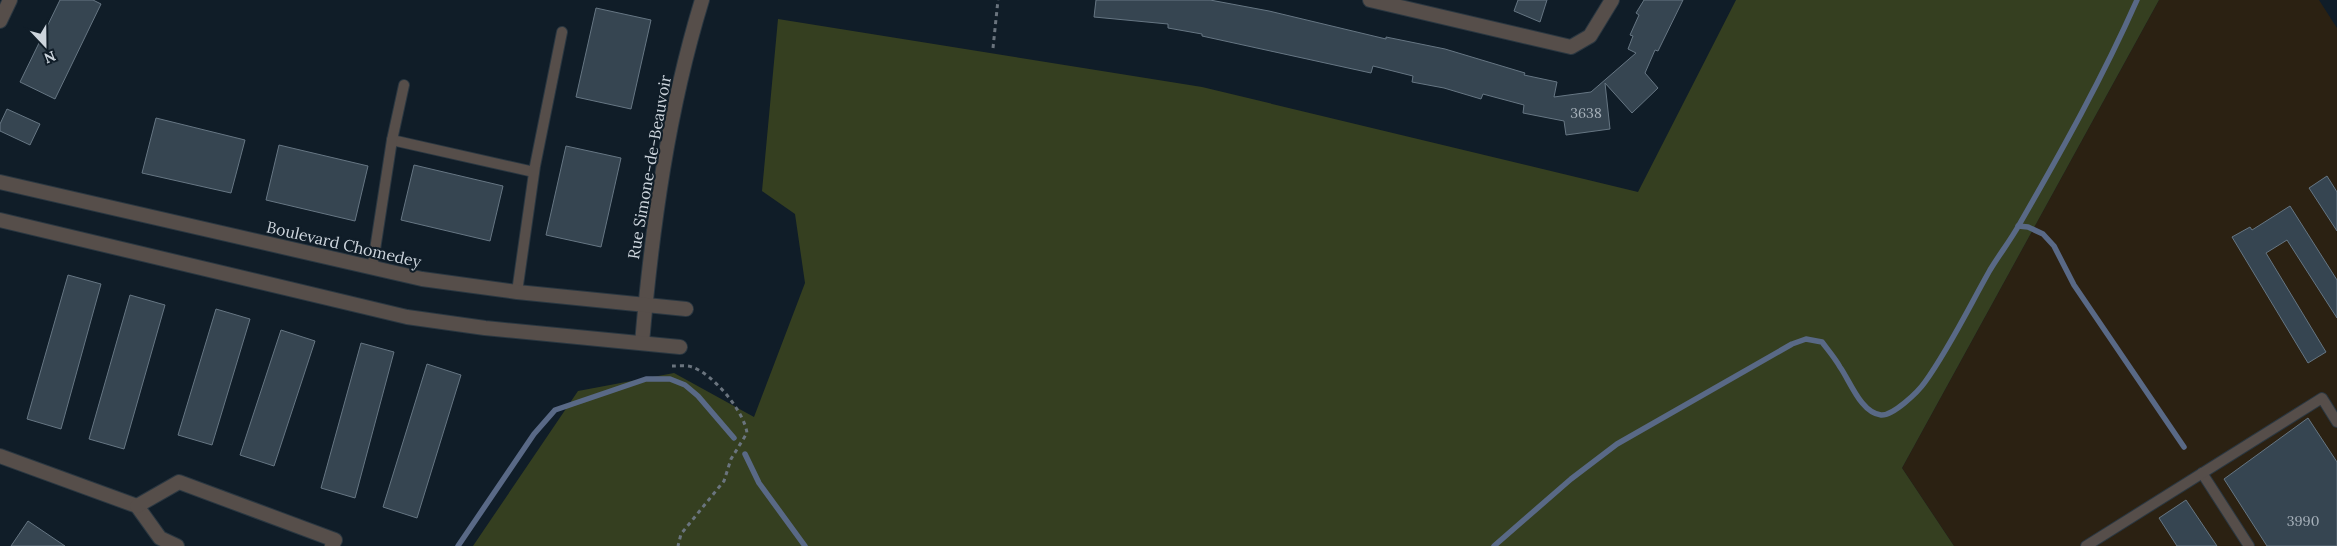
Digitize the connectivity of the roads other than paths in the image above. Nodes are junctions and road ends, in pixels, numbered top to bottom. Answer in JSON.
{"nodes":[{"id":1,"x":10,"y":0,"type":"edge"},
{"id":2,"x":702,"y":0,"type":"edge"},
{"id":3,"x":1370,"y":0,"type":"edge"},
{"id":4,"x":1612,"y":0,"type":"edge"},
{"id":5,"x":1386,"y":2,"type":"edge"},
{"id":6,"x":0,"y":21,"type":"edge"},
{"id":7,"x":562,"y":32,"type":"dead end"},
{"id":8,"x":404,"y":86,"type":"dead end"},
{"id":9,"x":392,"y":140,"type":"junction"},
{"id":10,"x":534,"y":172,"type":"junction"},
{"id":11,"x":0,"y":182,"type":"edge"},
{"id":12,"x":0,"y":220,"type":"edge"},
{"id":13,"x":372,"y":268,"type":"junction"},
{"id":14,"x":517,"y":292,"type":"junction"},
{"id":15,"x":645,"y":306,"type":"junction"},
{"id":16,"x":686,"y":309,"type":"dead end"},
{"id":17,"x":642,"y":343,"type":"junction"},
{"id":18,"x":680,"y":346,"type":"dead end"},
{"id":19,"x":2337,"y":422,"type":"edge"},
{"id":20,"x":0,"y":456,"type":"edge"},
{"id":21,"x":2202,"y":473,"type":"junction"},
{"id":22,"x":137,"y":506,"type":"junction"},
{"id":23,"x":177,"y":546,"type":"edge"},
{"id":24,"x":332,"y":546,"type":"edge"},
{"id":25,"x":2086,"y":546,"type":"edge"},
{"id":26,"x":2249,"y":546,"type":"edge"}],
"edges":[{"from":1,"to":6,"type":"street"},
{"from":2,"to":15,"type":"street","name":"Rue Simone-de-Beauvoir"},
{"from":3,"to":5,"type":"street"},
{"from":4,"to":5,"type":"street"},
{"from":7,"to":10,"type":"lane"},
{"from":8,"to":9,"type":"lane"},
{"from":9,"to":10,"type":"lane"},
{"from":9,"to":13,"type":"lane"},
{"from":10,"to":14,"type":"lane"},
{"from":11,"to":13,"type":"street","name":"Boulevard Chomedey"},
{"from":12,"to":17,"type":"street"},
{"from":13,"to":14,"type":"street","name":"Boulevard Chomedey"},
{"from":14,"to":15,"type":"street","name":"Boulevard Chomedey"},
{"from":15,"to":16,"type":"street","name":"Boulevard Chomedey"},
{"from":15,"to":17,"type":"street","name":"Rue Simone-de-Beauvoir"},
{"from":17,"to":18,"type":"street"},
{"from":19,"to":21,"type":"lane"},
{"from":20,"to":22,"type":"street"},
{"from":21,"to":25,"type":"lane"},
{"from":21,"to":26,"type":"lane"},
{"from":22,"to":23,"type":"street"},
{"from":22,"to":24,"type":"street"}]}
